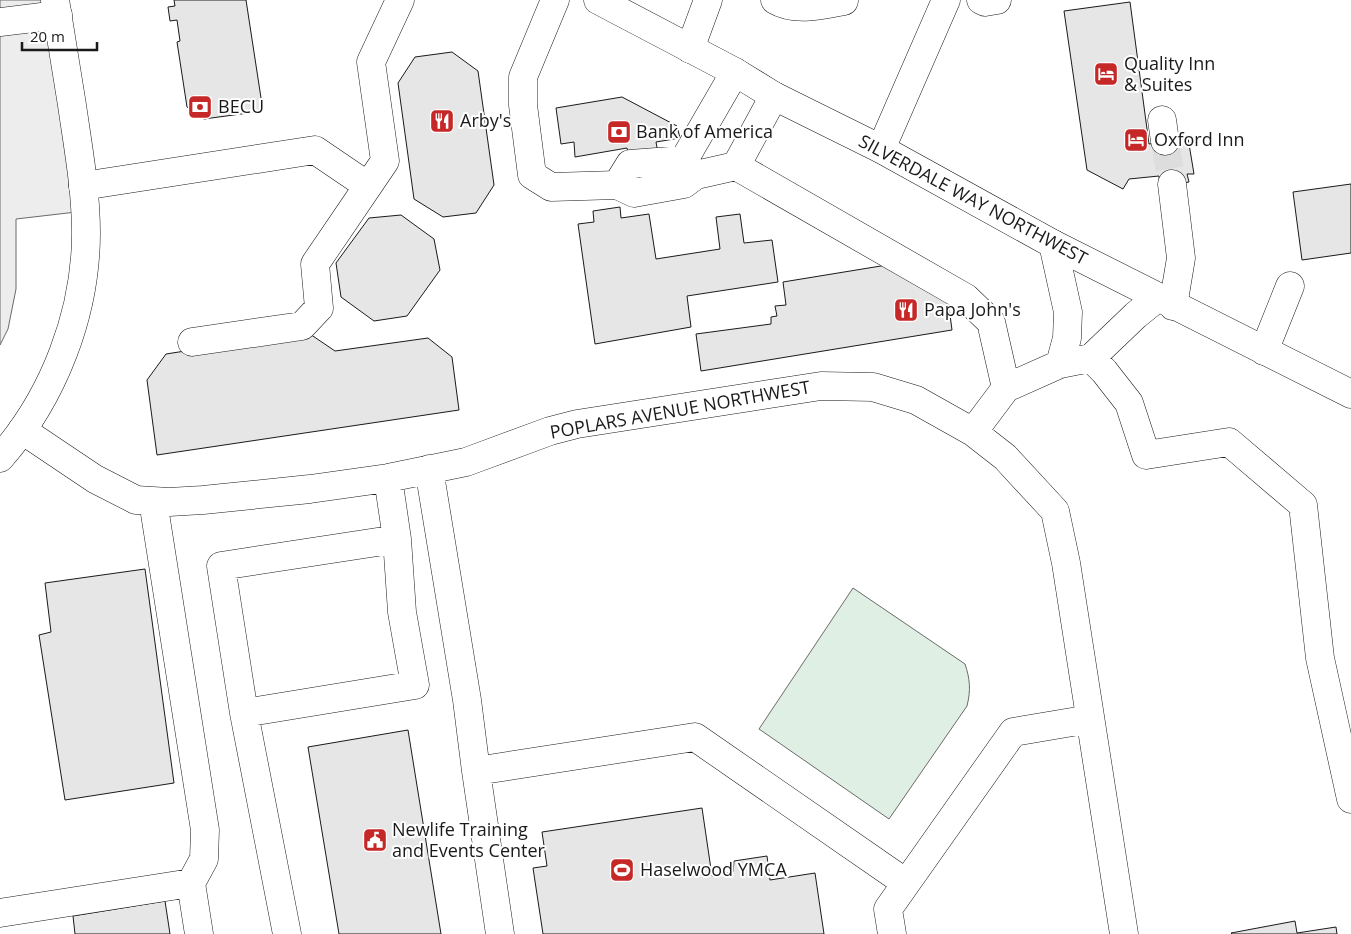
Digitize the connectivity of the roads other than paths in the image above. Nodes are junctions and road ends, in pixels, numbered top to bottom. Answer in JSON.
{"nodes":[{"id":1,"x":400,"y":0,"type":"edge"},
{"id":2,"x":554,"y":0,"type":"edge"},
{"id":3,"x":598,"y":0,"type":"edge"},
{"id":4,"x":708,"y":0,"type":"edge"},
{"id":5,"x":775,"y":0,"type":"edge"},
{"id":6,"x":946,"y":0,"type":"edge"},
{"id":7,"x":981,"y":0,"type":"edge"},
{"id":8,"x":997,"y":0,"type":"edge"},
{"id":9,"x":844,"y":1,"type":"dead end"},
{"id":10,"x":56,"y":7,"type":"edge"},
{"id":11,"x":0,"y":22,"type":"edge"},
{"id":12,"x":690,"y":48,"type":"junction"},
{"id":13,"x":735,"y":72,"type":"junction"},
{"id":14,"x":774,"y":96,"type":"junction"},
{"id":15,"x":881,"y":149,"type":"junction"},
{"id":16,"x":736,"y":166,"type":"junction"},
{"id":17,"x":1172,"y":184,"type":"tunnel mouth"},
{"id":18,"x":617,"y":185,"type":"junction"},
{"id":19,"x":83,"y":186,"type":"junction"},
{"id":20,"x":368,"y":186,"type":"junction"},
{"id":21,"x":1053,"y":244,"type":"junction"},
{"id":22,"x":1290,"y":286,"type":"dead end"},
{"id":23,"x":1165,"y":302,"type":"junction"},
{"id":24,"x":192,"y":342,"type":"dead end"},
{"id":25,"x":1264,"y":351,"type":"junction"},
{"id":26,"x":1091,"y":358,"type":"junction"},
{"id":27,"x":1060,"y":364,"type":"junction"},
{"id":28,"x":1006,"y":388,"type":"junction"},
{"id":29,"x":1351,"y":394,"type":"edge"},
{"id":30,"x":22,"y":430,"type":"junction"},
{"id":31,"x":972,"y":432,"type":"junction"},
{"id":32,"x":0,"y":458,"type":"edge"},
{"id":33,"x":429,"y":468,"type":"junction"},
{"id":34,"x":388,"y":478,"type":"junction"},
{"id":35,"x":153,"y":501,"type":"junction"},
{"id":36,"x":397,"y":539,"type":"junction"},
{"id":37,"x":244,"y":713,"type":"junction"},
{"id":38,"x":1090,"y":719,"type":"junction"},
{"id":39,"x":1345,"y":741,"type":"edge"},
{"id":40,"x":476,"y":770,"type":"junction"},
{"id":41,"x":1351,"y":799,"type":"edge"},
{"id":42,"x":906,"y":883,"type":"junction"},
{"id":43,"x":191,"y":884,"type":"junction"},
{"id":44,"x":0,"y":913,"type":"edge"},
{"id":45,"x":199,"y":934,"type":"edge"},
{"id":46,"x":287,"y":934,"type":"edge"},
{"id":47,"x":500,"y":934,"type":"edge"},
{"id":48,"x":892,"y":934,"type":"edge"},
{"id":49,"x":1124,"y":934,"type":"edge"}],
"edges":[{"from":1,"to":20,"type":"street"},
{"from":2,"to":18,"type":"street"},
{"from":3,"to":12,"type":"street","name":"SILVERDALE WAY NORTHWEST"},
{"from":4,"to":12,"type":"street"},
{"from":5,"to":9,"type":"street"},
{"from":6,"to":15,"type":"street"},
{"from":7,"to":8,"type":"street"},
{"from":10,"to":11,"type":"street"},
{"from":10,"to":19,"type":"street"},
{"from":12,"to":13,"type":"street","name":"SILVERDALE WAY NORTHWEST"},
{"from":13,"to":14,"type":"street","name":"SILVERDALE WAY NORTHWEST"},
{"from":13,"to":18,"type":"street"},
{"from":14,"to":15,"type":"street","name":"SILVERDALE WAY NORTHWEST"},
{"from":14,"to":16,"type":"street"},
{"from":15,"to":21,"type":"street","name":"SILVERDALE WAY NORTHWEST"},
{"from":16,"to":18,"type":"street"},
{"from":16,"to":28,"type":"street"},
{"from":17,"to":23,"type":"street"},
{"from":19,"to":20,"type":"street"},
{"from":19,"to":30,"type":"street"},
{"from":20,"to":24,"type":"street"},
{"from":21,"to":23,"type":"street","name":"SILVERDALE WAY NORTHWEST"},
{"from":21,"to":27,"type":"street"},
{"from":22,"to":25,"type":"street"},
{"from":23,"to":25,"type":"street","name":"SILVERDALE WAY NORTHWEST"},
{"from":23,"to":26,"type":"street"},
{"from":25,"to":29,"type":"street","name":"SILVERDALE WAY NORTHWEST"},
{"from":26,"to":27,"type":"street"},
{"from":26,"to":39,"type":"street"},
{"from":27,"to":28,"type":"street"},
{"from":28,"to":31,"type":"street"},
{"from":30,"to":32,"type":"street"},
{"from":30,"to":35,"type":"street","name":"POPLARS AVENUE NORTHWEST"},
{"from":31,"to":33,"type":"street","name":"POPLARS AVENUE NORTHWEST"},
{"from":31,"to":38,"type":"street","name":"POPLARS AVENUE NORTHWEST"},
{"from":33,"to":34,"type":"street","name":"POPLARS AVENUE NORTHWEST"},
{"from":33,"to":40,"type":"street"},
{"from":34,"to":35,"type":"street","name":"POPLARS AVENUE NORTHWEST"},
{"from":34,"to":36,"type":"street"},
{"from":35,"to":43,"type":"street"},
{"from":36,"to":37,"type":"street"},
{"from":36,"to":37,"type":"street"},
{"from":37,"to":46,"type":"street"},
{"from":38,"to":42,"type":"street"},
{"from":38,"to":49,"type":"street","name":"POPLARS AVENUE NORTHWEST"},
{"from":39,"to":41,"type":"street"},
{"from":40,"to":42,"type":"street"},
{"from":40,"to":47,"type":"street"},
{"from":42,"to":48,"type":"street"},
{"from":43,"to":44,"type":"street"},
{"from":43,"to":45,"type":"street"}]}
